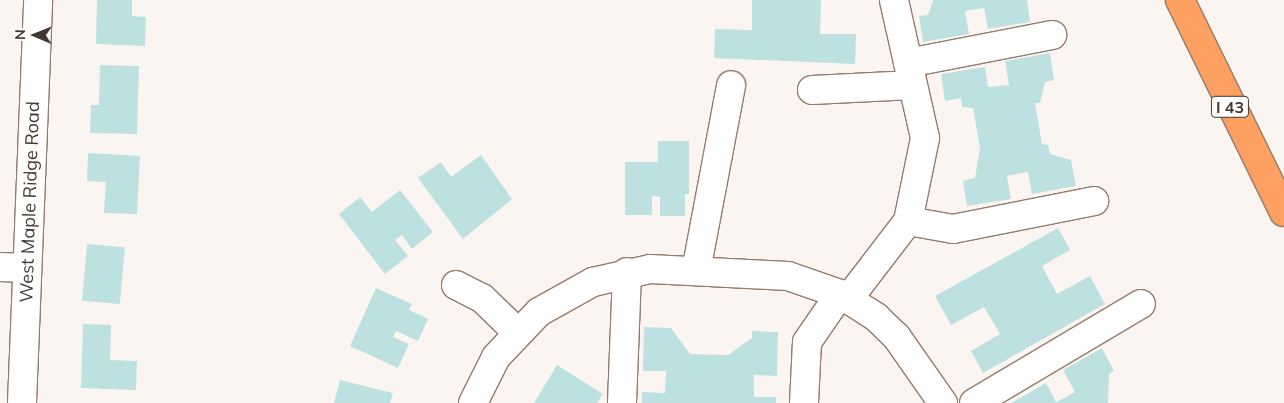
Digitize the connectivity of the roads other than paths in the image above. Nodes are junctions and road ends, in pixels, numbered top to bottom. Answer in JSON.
{"nodes":[{"id":1,"x":38,"y":0,"type":"edge"},
{"id":2,"x":894,"y":0,"type":"edge"},
{"id":3,"x":1180,"y":0,"type":"edge"},
{"id":4,"x":1052,"y":35,"type":"dead end"},
{"id":5,"x":910,"y":74,"type":"junction"},
{"id":6,"x":731,"y":85,"type":"dead end"},
{"id":7,"x":812,"y":90,"type":"dead end"},
{"id":8,"x":1094,"y":201,"type":"dead end"},
{"id":9,"x":1284,"y":212,"type":"edge"},
{"id":10,"x":908,"y":221,"type":"junction"},
{"id":11,"x":0,"y":267,"type":"edge"},
{"id":12,"x":27,"y":268,"type":"junction"},
{"id":13,"x":696,"y":271,"type":"junction"},
{"id":14,"x":626,"y":272,"type":"junction"},
{"id":15,"x":456,"y":286,"type":"dead end"},
{"id":16,"x":845,"y":296,"type":"junction"},
{"id":17,"x":1141,"y":304,"type":"dead end"},
{"id":18,"x":517,"y":332,"type":"junction"},
{"id":19,"x":22,"y":403,"type":"edge"},
{"id":20,"x":473,"y":403,"type":"edge"},
{"id":21,"x":622,"y":403,"type":"edge"},
{"id":22,"x":804,"y":403,"type":"edge"},
{"id":23,"x":943,"y":403,"type":"edge"},
{"id":24,"x":974,"y":403,"type":"edge"}],
"edges":[{"from":1,"to":12,"type":"street","name":"West Maple Ridge Road"},
{"from":2,"to":5,"type":"street"},
{"from":3,"to":9,"type":"highway","number":"I 43"},
{"from":4,"to":5,"type":"street"},
{"from":5,"to":7,"type":"street"},
{"from":5,"to":10,"type":"street"},
{"from":6,"to":13,"type":"street"},
{"from":8,"to":10,"type":"street"},
{"from":10,"to":16,"type":"street"},
{"from":11,"to":12,"type":"street"},
{"from":12,"to":19,"type":"street","name":"West Maple Ridge Road"},
{"from":13,"to":14,"type":"street"},
{"from":13,"to":16,"type":"street"},
{"from":14,"to":18,"type":"street"},
{"from":14,"to":21,"type":"street"},
{"from":15,"to":18,"type":"street"},
{"from":16,"to":22,"type":"street"},
{"from":16,"to":23,"type":"street"},
{"from":17,"to":24,"type":"street"},
{"from":18,"to":20,"type":"street"}]}
